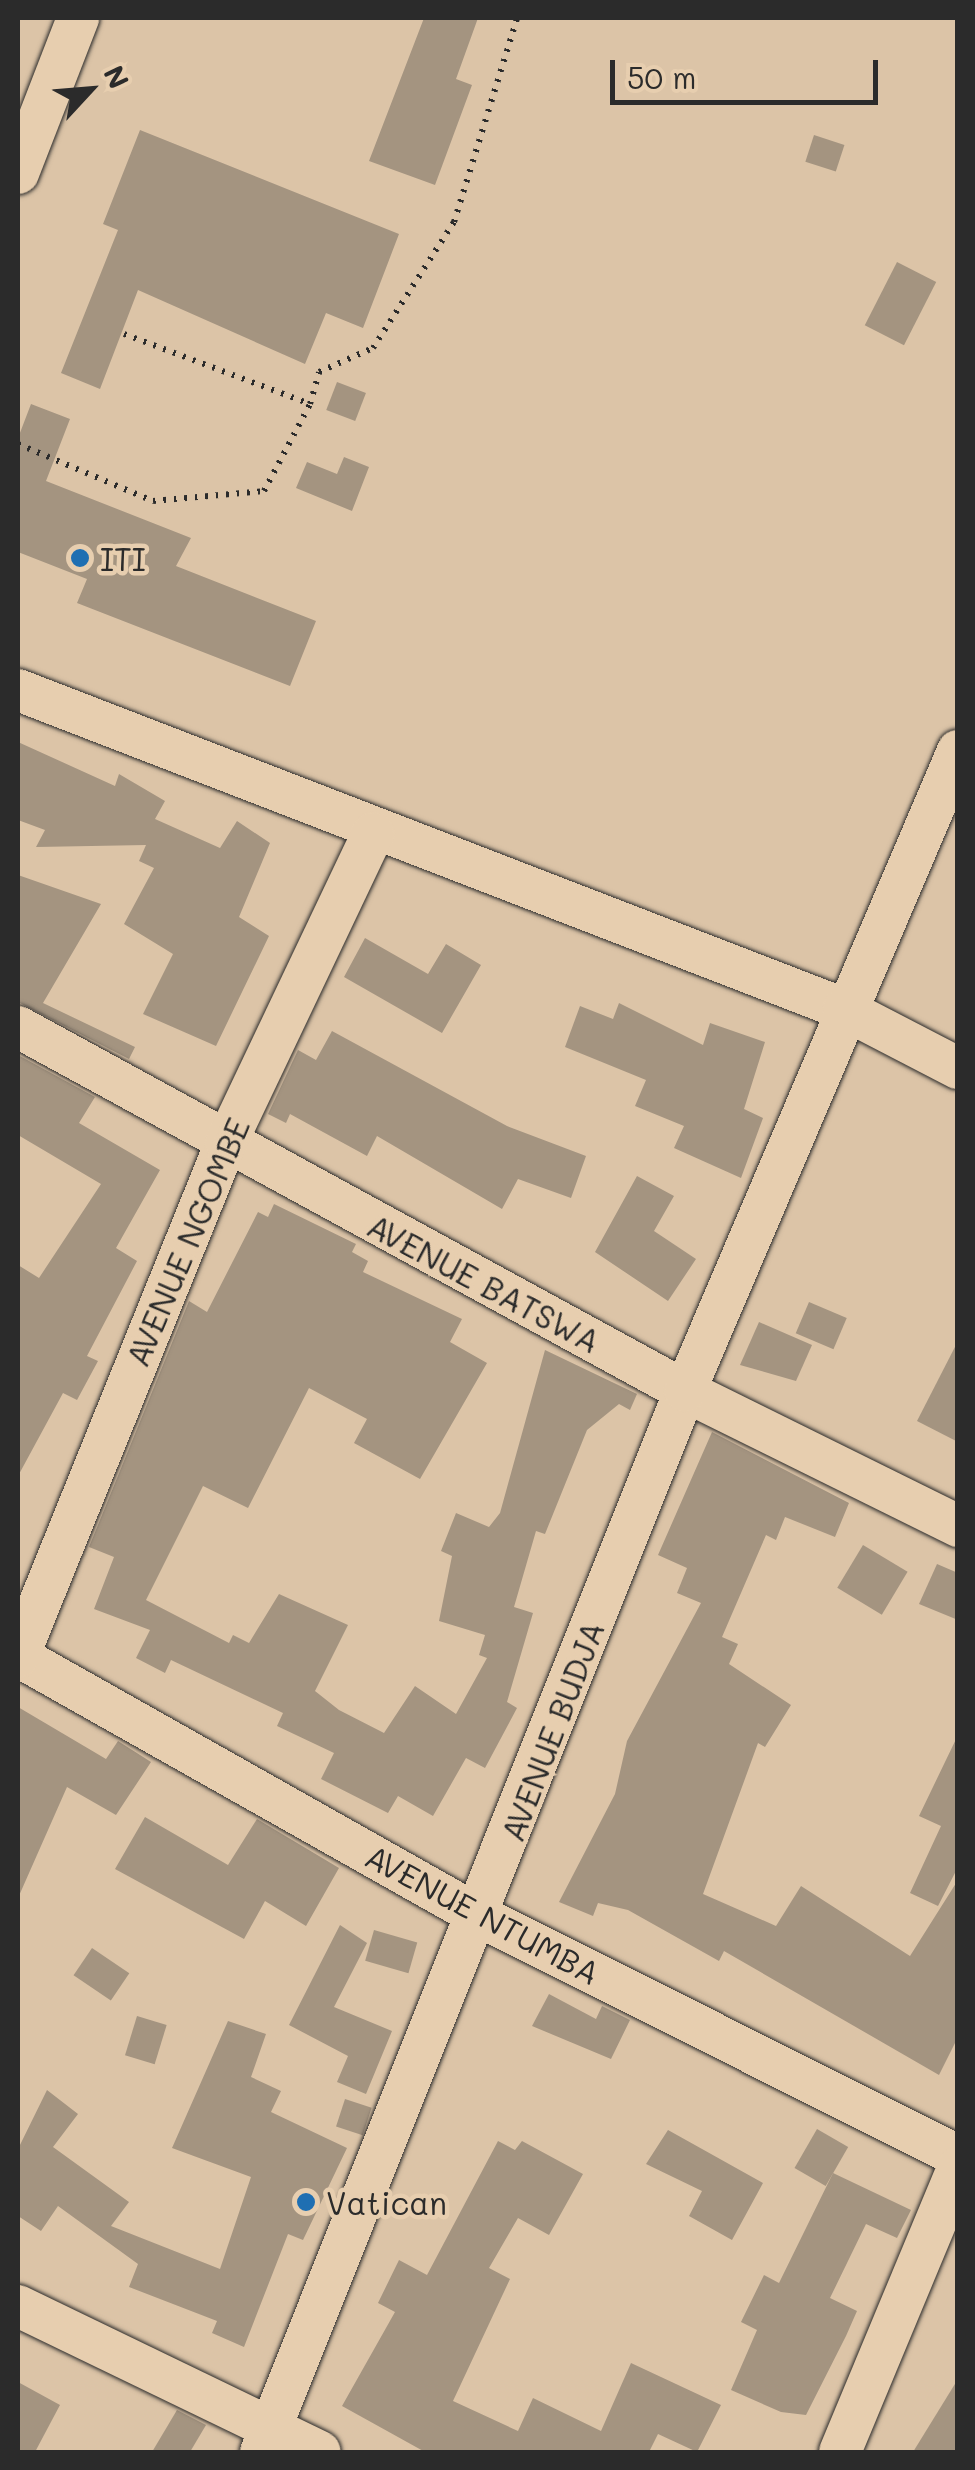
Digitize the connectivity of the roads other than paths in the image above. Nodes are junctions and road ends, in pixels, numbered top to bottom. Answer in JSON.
{"nodes":[{"id":1,"x":78,"y":18,"type":"edge"},
{"id":2,"x":18,"y":173,"type":"edge"},
{"id":3,"x":18,"y":690,"type":"edge"},
{"id":4,"x":958,"y":751,"type":"edge"},
{"id":5,"x":372,"y":833,"type":"junction"},
{"id":6,"x":844,"y":1010,"type":"junction"},
{"id":7,"x":18,"y":1027,"type":"edge"},
{"id":8,"x":958,"y":1068,"type":"edge"},
{"id":9,"x":226,"y":1143,"type":"junction"},
{"id":10,"x":685,"y":1392,"type":"junction"},
{"id":11,"x":958,"y":1526,"type":"edge"},
{"id":12,"x":18,"y":1656,"type":"edge"},
{"id":13,"x":479,"y":1916,"type":"junction"},
{"id":14,"x":958,"y":2156,"type":"edge"},
{"id":15,"x":958,"y":2169,"type":"edge"},
{"id":16,"x":18,"y":2306,"type":"edge"},
{"id":17,"x":266,"y":2440,"type":"edge"},
{"id":18,"x":320,"y":2452,"type":"edge"},
{"id":19,"x":840,"y":2452,"type":"edge"}],
"edges":[{"from":1,"to":2,"type":"street"},
{"from":3,"to":5,"type":"street"},
{"from":4,"to":6,"type":"street","name":"AVENUE BUDJA"},
{"from":5,"to":6,"type":"street"},
{"from":5,"to":9,"type":"street","name":"AVENUE NGOMBE"},
{"from":6,"to":8,"type":"street"},
{"from":6,"to":10,"type":"street","name":"AVENUE BUDJA"},
{"from":7,"to":9,"type":"street","name":"AVENUE BATSWA"},
{"from":9,"to":10,"type":"street","name":"AVENUE BATSWA"},
{"from":9,"to":12,"type":"street","name":"AVENUE NGOMBE"},
{"from":10,"to":11,"type":"street","name":"AVENUE BATSWA"},
{"from":10,"to":13,"type":"street","name":"AVENUE BUDJA"},
{"from":12,"to":13,"type":"street","name":"AVENUE NTUMBA"},
{"from":13,"to":14,"type":"street","name":"AVENUE NTUMBA"},
{"from":13,"to":17,"type":"street","name":"AVENUE BUDJA"},
{"from":15,"to":19,"type":"street"},
{"from":16,"to":17,"type":"street"},
{"from":17,"to":18,"type":"street"}]}
